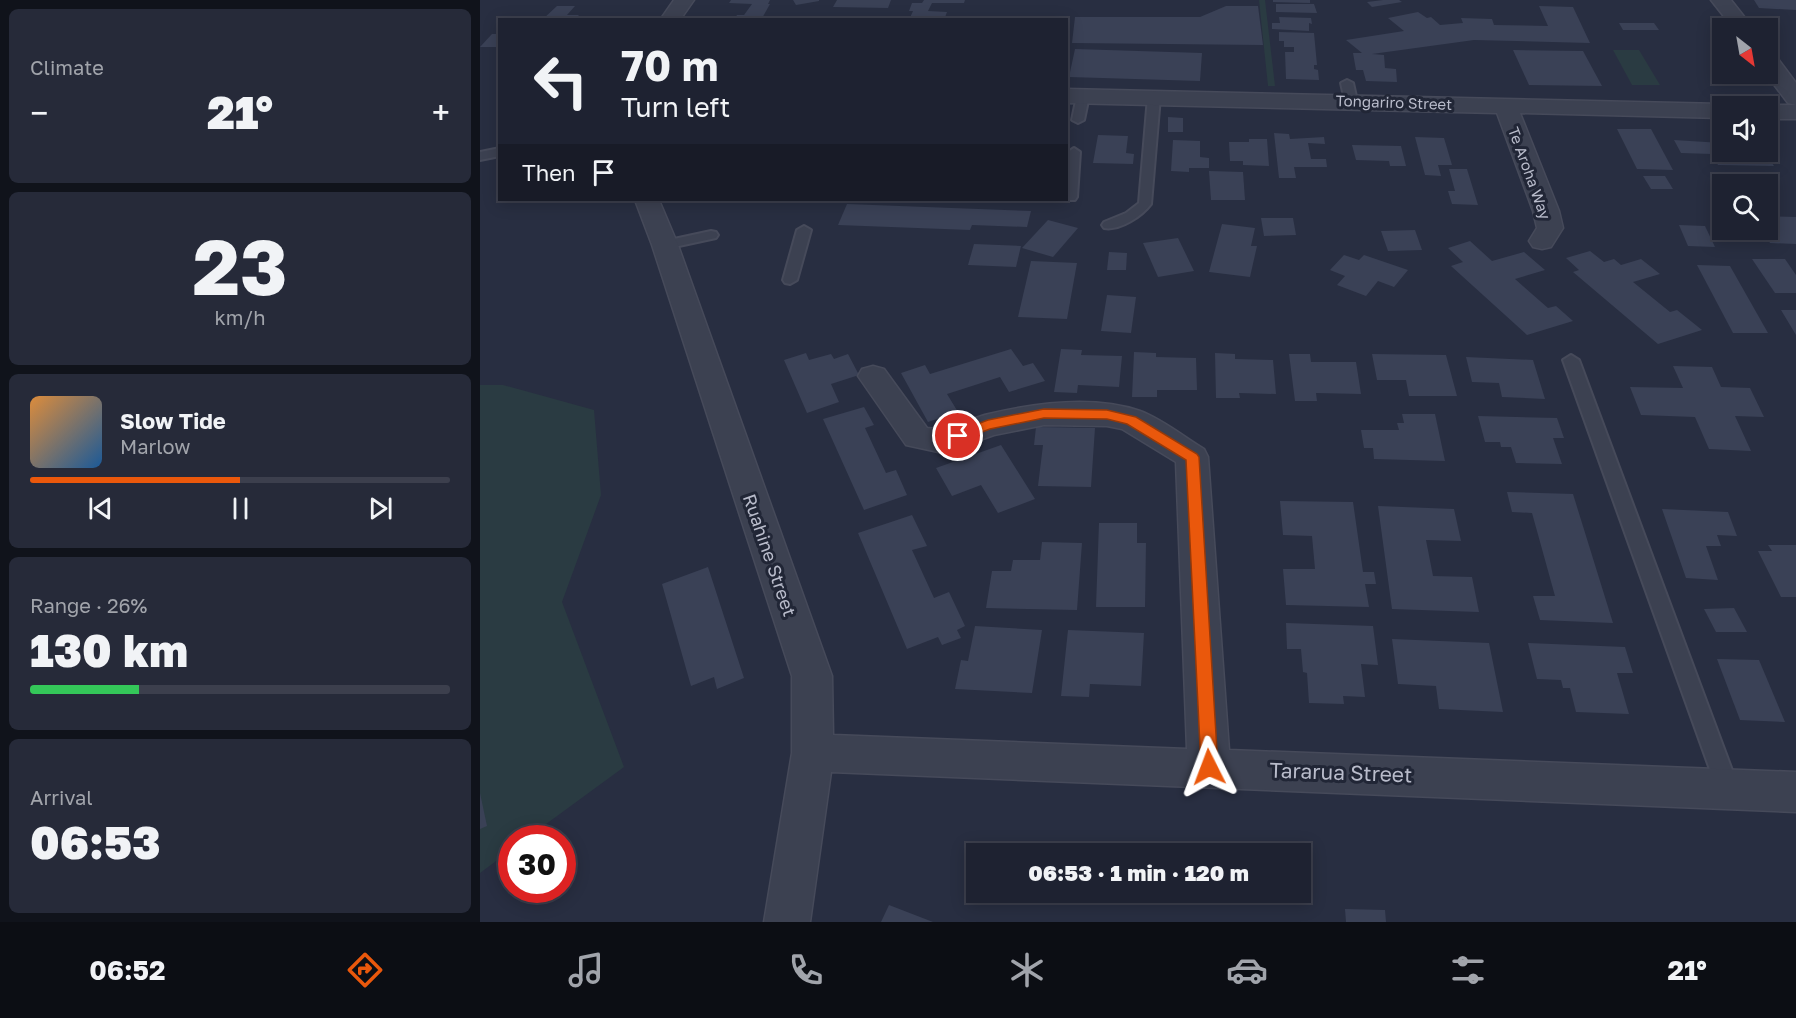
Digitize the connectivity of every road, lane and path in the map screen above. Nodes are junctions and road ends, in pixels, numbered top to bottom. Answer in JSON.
{"nodes":[{"id":1,"x":684,"y":0,"type":"edge"},
{"id":2,"x":1721,"y":0,"type":"edge"},
{"id":3,"x":670,"y":18,"type":"edge"},
{"id":4,"x":1735,"y":18,"type":"edge"},
{"id":5,"x":1778,"y":74,"type":"edge"},
{"id":6,"x":1075,"y":96,"type":"edge"},
{"id":7,"x":1154,"y":97,"type":"junction"},
{"id":8,"x":1796,"y":98,"type":"edge"},
{"id":9,"x":1505,"y":105,"type":"junction"},
{"id":10,"x":1712,"y":111,"type":"edge"},
{"id":11,"x":1778,"y":112,"type":"edge"},
{"id":12,"x":1796,"y":112,"type":"edge"},
{"id":13,"x":1078,"y":120,"type":"dead end"},
{"id":14,"x":498,"y":152,"type":"edge"},
{"id":15,"x":1074,"y":152,"type":"dead end"},
{"id":16,"x":480,"y":156,"type":"edge"},
{"id":17,"x":1068,"y":197,"type":"edge"},
{"id":18,"x":647,"y":201,"type":"edge"},
{"id":19,"x":1109,"y":225,"type":"dead end"},
{"id":20,"x":804,"y":230,"type":"dead end"},
{"id":21,"x":711,"y":236,"type":"dead end"},
{"id":22,"x":1542,"y":240,"type":"dead end"},
{"id":23,"x":665,"y":245,"type":"junction"},
{"id":24,"x":790,"y":280,"type":"dead end"},
{"id":25,"x":1571,"y":360,"type":"dead end"},
{"id":26,"x":873,"y":376,"type":"dead end"},
{"id":27,"x":813,"y":753,"type":"junction"},
{"id":28,"x":1209,"y":767,"type":"junction"},
{"id":29,"x":1728,"y":789,"type":"junction"},
{"id":30,"x":1796,"y":792,"type":"edge"},
{"id":31,"x":787,"y":922,"type":"edge"}],
"edges":[{"from":1,"to":3,"type":"street"},
{"from":2,"to":4,"type":"street"},
{"from":5,"to":8,"type":"street"},
{"from":6,"to":7,"type":"street","name":"Tongariro Street"},
{"from":6,"to":13,"type":"lane"},
{"from":7,"to":9,"type":"street","name":"Tongariro Street"},
{"from":7,"to":19,"type":"lane"},
{"from":9,"to":10,"type":"street","name":"Tongariro Street"},
{"from":9,"to":22,"type":"street","name":"Te Aroha Way"},
{"from":11,"to":12,"type":"street"},
{"from":14,"to":16,"type":"lane"},
{"from":15,"to":17,"type":"lane"},
{"from":18,"to":23,"type":"street","name":"Ruahine Street"},
{"from":20,"to":24,"type":"lane"},
{"from":21,"to":23,"type":"lane"},
{"from":23,"to":27,"type":"street","name":"Ruahine Street"},
{"from":25,"to":29,"type":"lane"},
{"from":26,"to":28,"type":"street"},
{"from":27,"to":28,"type":"street","name":"Tararua Street"},
{"from":27,"to":31,"type":"street","name":"Ruahine Street"},
{"from":28,"to":29,"type":"street","name":"Tararua Street"},
{"from":29,"to":30,"type":"street","name":"Tararua Street"}]}
